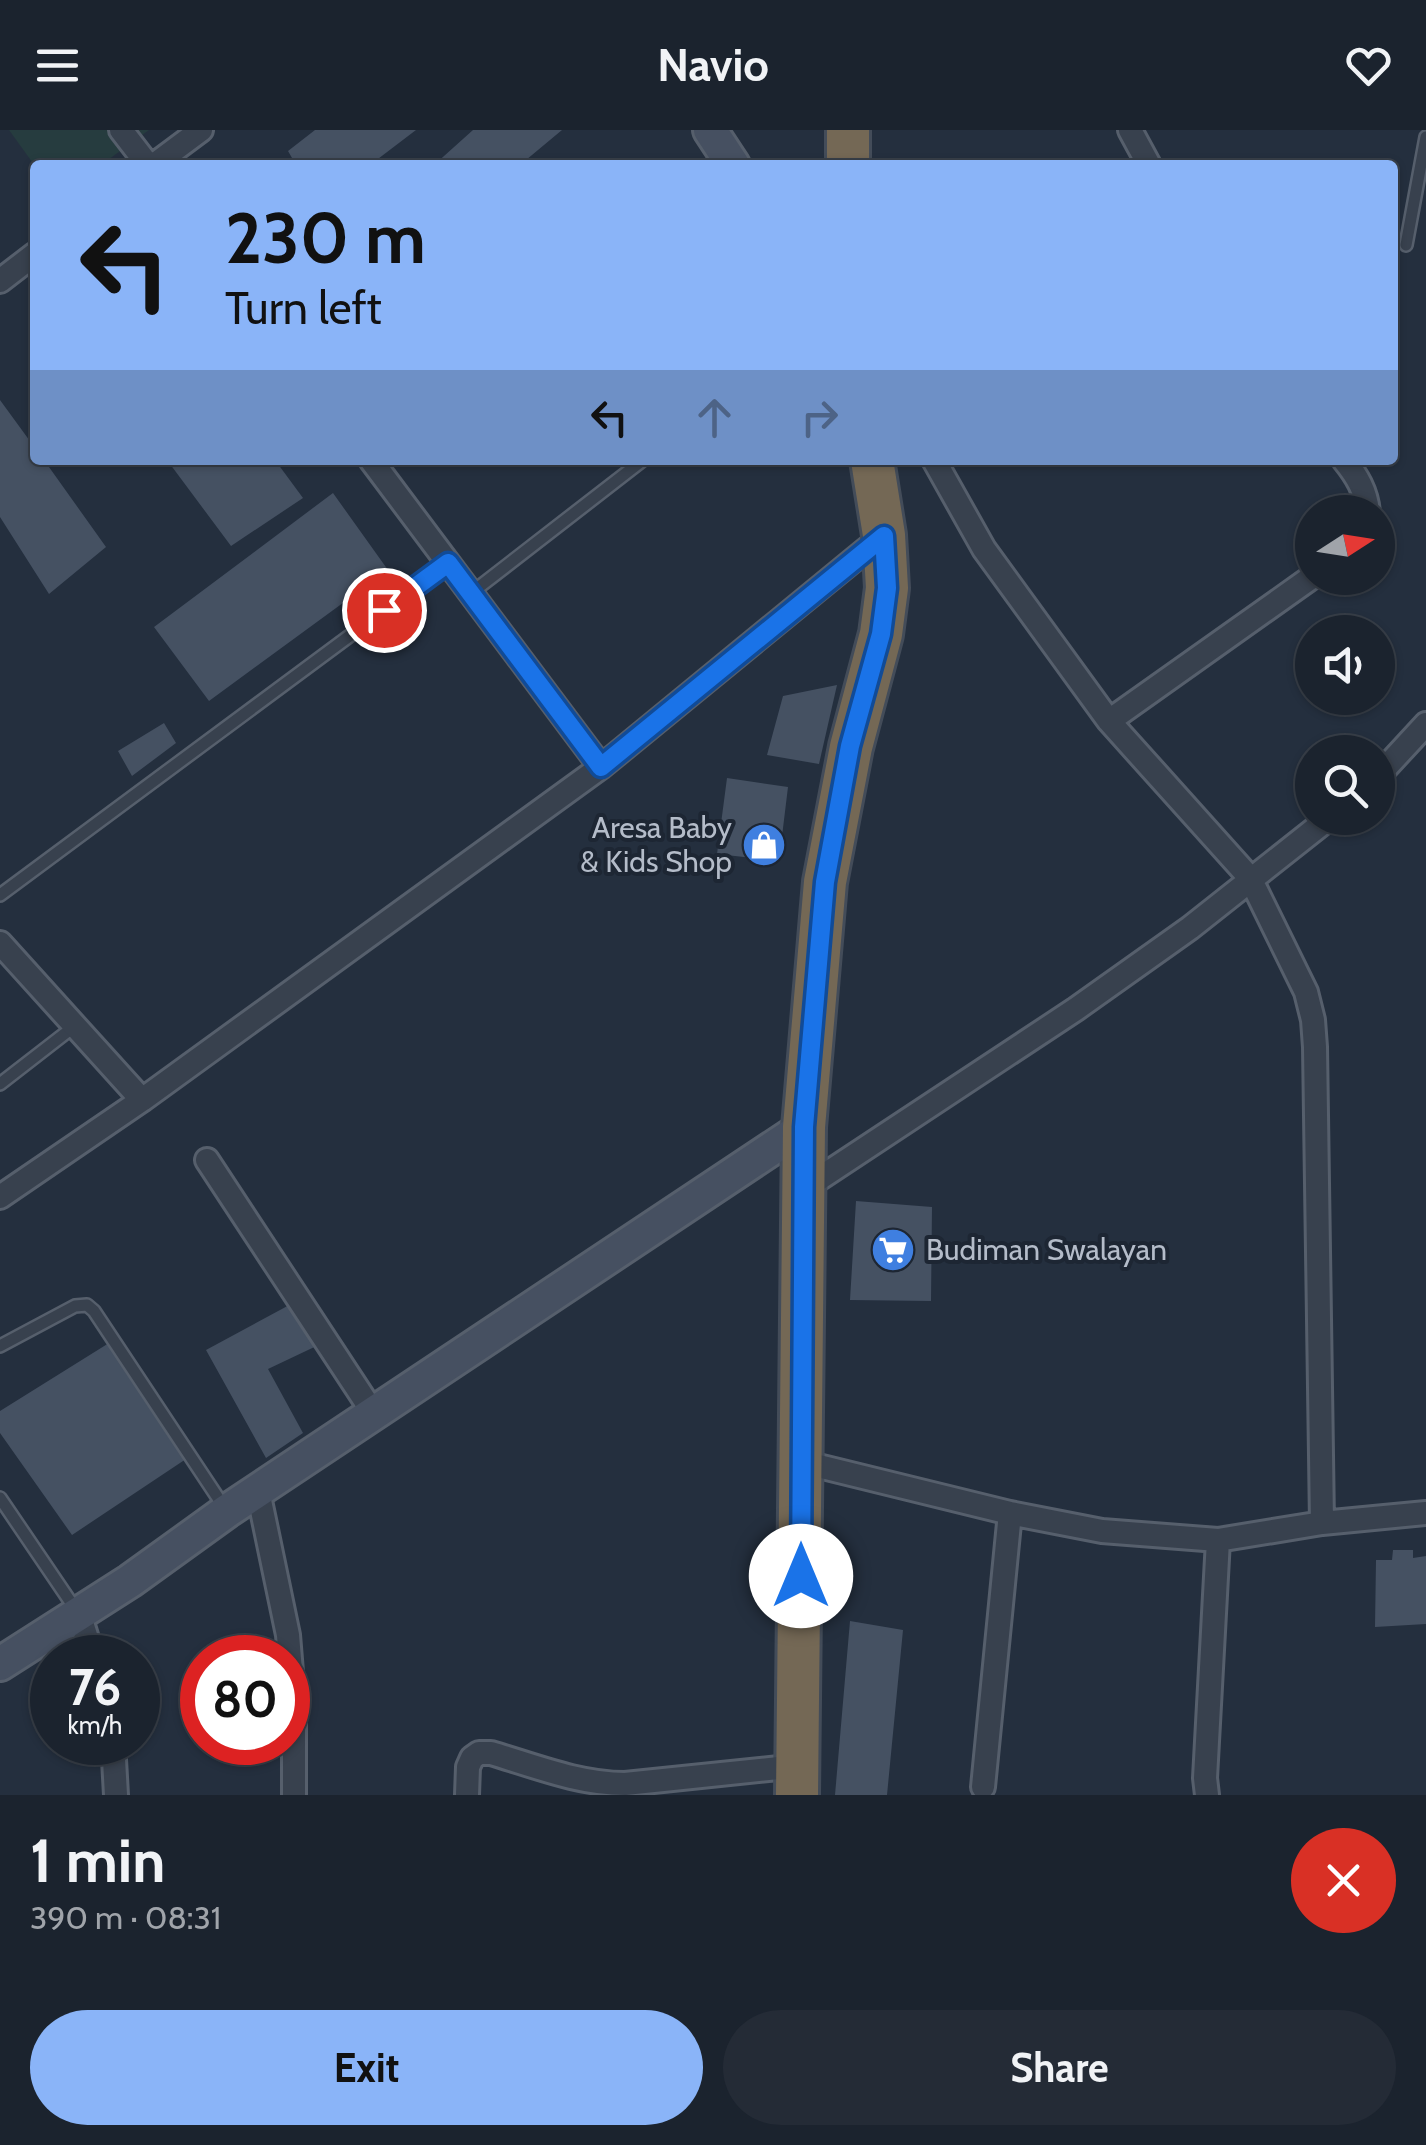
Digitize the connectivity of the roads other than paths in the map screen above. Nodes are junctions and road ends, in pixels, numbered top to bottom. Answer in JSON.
{"nodes":[{"id":1,"x":121,"y":130,"type":"edge"},
{"id":2,"x":201,"y":130,"type":"edge"},
{"id":3,"x":710,"y":130,"type":"edge"},
{"id":4,"x":848,"y":130,"type":"edge"},
{"id":5,"x":1130,"y":130,"type":"edge"},
{"id":6,"x":1426,"y":137,"type":"edge"},
{"id":7,"x":147,"y":160,"type":"edge"},
{"id":8,"x":158,"y":160,"type":"edge"},
{"id":9,"x":730,"y":160,"type":"edge"},
{"id":10,"x":848,"y":160,"type":"edge"},
{"id":11,"x":1146,"y":160,"type":"edge"},
{"id":12,"x":1406,"y":245,"type":"dead end"},
{"id":13,"x":30,"y":258,"type":"edge"},
{"id":14,"x":0,"y":281,"type":"edge"},
{"id":15,"x":374,"y":465,"type":"edge"},
{"id":16,"x":637,"y":465,"type":"edge"},
{"id":17,"x":873,"y":465,"type":"edge"},
{"id":18,"x":937,"y":465,"type":"edge"},
{"id":19,"x":1348,"y":465,"type":"edge"},
{"id":20,"x":1365,"y":495,"type":"edge"},
{"id":21,"x":884,"y":536,"type":"junction"},
{"id":22,"x":448,"y":563,"type":"junction"},
{"id":23,"x":1295,"y":589,"type":"edge"},
{"id":24,"x":470,"y":594,"type":"junction"},
{"id":25,"x":1110,"y":721,"type":"junction"},
{"id":26,"x":1426,"y":724,"type":"edge"},
{"id":27,"x":1395,"y":758,"type":"edge"},
{"id":28,"x":601,"y":767,"type":"junction"},
{"id":29,"x":1306,"y":835,"type":"edge"},
{"id":30,"x":1250,"y":878,"type":"junction"},
{"id":31,"x":0,"y":894,"type":"edge"},
{"id":32,"x":0,"y":943,"type":"edge"},
{"id":33,"x":76,"y":1026,"type":"junction"},
{"id":34,"x":0,"y":1084,"type":"edge"},
{"id":35,"x":142,"y":1100,"type":"junction"},
{"id":36,"x":804,"y":1127,"type":"junction"},
{"id":37,"x":207,"y":1160,"type":"dead end"},
{"id":38,"x":802,"y":1190,"type":"junction"},
{"id":39,"x":0,"y":1197,"type":"edge"},
{"id":40,"x":0,"y":1346,"type":"edge"},
{"id":41,"x":374,"y":1414,"type":"junction"},
{"id":42,"x":802,"y":1462,"type":"junction"},
{"id":43,"x":258,"y":1491,"type":"junction"},
{"id":44,"x":0,"y":1498,"type":"edge"},
{"id":45,"x":227,"y":1511,"type":"junction"},
{"id":46,"x":1426,"y":1512,"type":"edge"},
{"id":47,"x":1010,"y":1513,"type":"junction"},
{"id":48,"x":1322,"y":1523,"type":"junction"},
{"id":49,"x":1218,"y":1540,"type":"junction"},
{"id":50,"x":79,"y":1613,"type":"junction"},
{"id":51,"x":86,"y":1635,"type":"edge"},
{"id":52,"x":0,"y":1664,"type":"edge"},
{"id":53,"x":114,"y":1765,"type":"edge"},
{"id":54,"x":798,"y":1781,"type":"edge"},
{"id":55,"x":983,"y":1788,"type":"dead end"},
{"id":56,"x":116,"y":1795,"type":"edge"},
{"id":57,"x":294,"y":1795,"type":"edge"},
{"id":58,"x":468,"y":1795,"type":"edge"},
{"id":59,"x":1207,"y":1795,"type":"edge"}],
"edges":[{"from":1,"to":7,"type":"street"},
{"from":2,"to":8,"type":"street"},
{"from":3,"to":9,"type":"street"},
{"from":4,"to":10,"type":"highway"},
{"from":5,"to":11,"type":"street"},
{"from":6,"to":12,"type":"lane"},
{"from":13,"to":14,"type":"street"},
{"from":15,"to":22,"type":"street"},
{"from":16,"to":24,"type":"lane"},
{"from":17,"to":21,"type":"highway"},
{"from":18,"to":25,"type":"street"},
{"from":19,"to":20,"type":"street"},
{"from":21,"to":28,"type":"street"},
{"from":21,"to":36,"type":"highway"},
{"from":22,"to":24,"type":"street"},
{"from":22,"to":31,"type":"lane"},
{"from":23,"to":25,"type":"street"},
{"from":24,"to":28,"type":"street"},
{"from":25,"to":30,"type":"street"},
{"from":26,"to":27,"type":"street"},
{"from":28,"to":35,"type":"street"},
{"from":29,"to":30,"type":"street"},
{"from":30,"to":38,"type":"street"},
{"from":30,"to":48,"type":"street"},
{"from":32,"to":33,"type":"street"},
{"from":33,"to":34,"type":"lane"},
{"from":33,"to":35,"type":"street"},
{"from":35,"to":39,"type":"street"},
{"from":36,"to":38,"type":"highway"},
{"from":36,"to":41,"type":"street"},
{"from":37,"to":41,"type":"street"},
{"from":38,"to":42,"type":"highway"},
{"from":40,"to":45,"type":"lane"},
{"from":41,"to":43,"type":"street"},
{"from":42,"to":47,"type":"street"},
{"from":42,"to":54,"type":"highway"},
{"from":43,"to":45,"type":"street"},
{"from":43,"to":57,"type":"street"},
{"from":44,"to":50,"type":"lane"},
{"from":45,"to":50,"type":"street"},
{"from":46,"to":48,"type":"street"},
{"from":47,"to":49,"type":"street"},
{"from":47,"to":55,"type":"street"},
{"from":48,"to":49,"type":"street"},
{"from":49,"to":59,"type":"street"},
{"from":50,"to":51,"type":"street"},
{"from":50,"to":52,"type":"street"},
{"from":53,"to":56,"type":"street"},
{"from":54,"to":58,"type":"street"}]}
